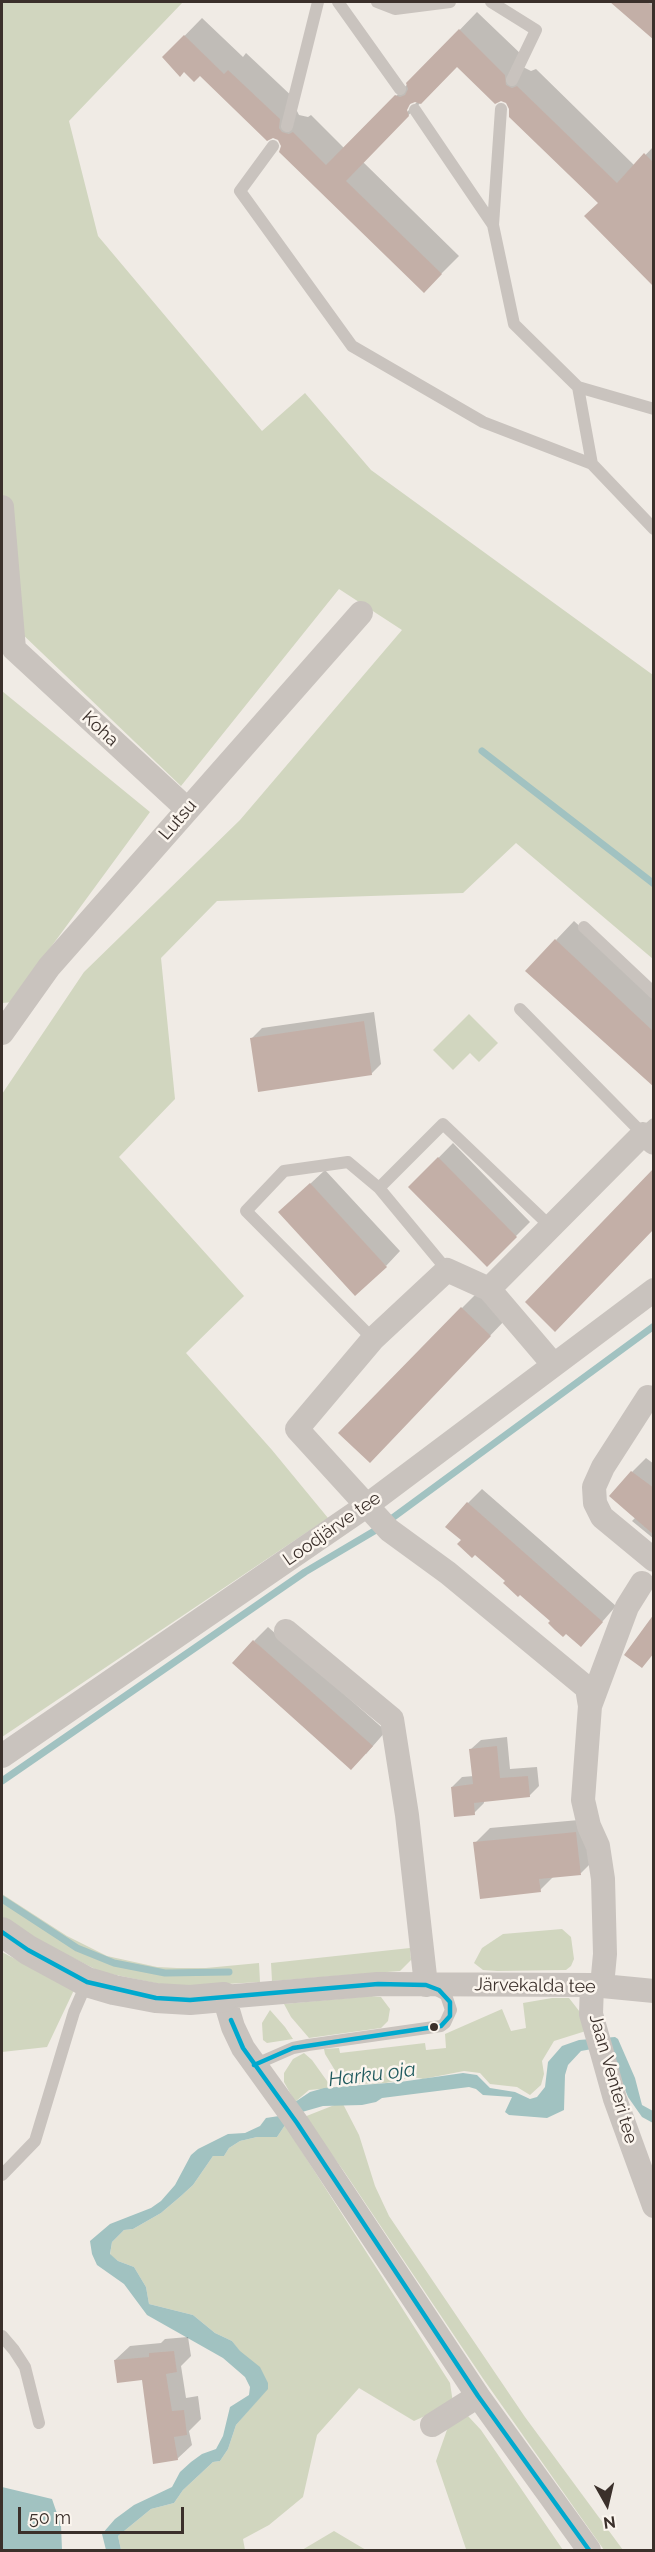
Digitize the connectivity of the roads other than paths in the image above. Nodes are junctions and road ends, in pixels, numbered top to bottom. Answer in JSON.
{"nodes":[{"id":1,"x":318,"y":2,"type":"edge"},
{"id":2,"x":338,"y":2,"type":"edge"},
{"id":3,"x":377,"y":2,"type":"edge"},
{"id":4,"x":450,"y":2,"type":"edge"},
{"id":5,"x":491,"y":2,"type":"edge"},
{"id":6,"x":512,"y":80,"type":"dead end"},
{"id":7,"x":400,"y":89,"type":"dead end"},
{"id":8,"x":501,"y":109,"type":"dead end"},
{"id":9,"x":415,"y":110,"type":"dead end"},
{"id":10,"x":287,"y":126,"type":"dead end"},
{"id":11,"x":273,"y":146,"type":"dead end"},
{"id":12,"x":493,"y":225,"type":"junction"},
{"id":13,"x":578,"y":387,"type":"junction"},
{"id":14,"x":654,"y":409,"type":"edge"},
{"id":15,"x":592,"y":464,"type":"junction"},
{"id":16,"x":2,"y":507,"type":"edge"},
{"id":17,"x":654,"y":529,"type":"edge"},
{"id":18,"x":361,"y":613,"type":"dead end"},
{"id":19,"x":8,"y":650,"type":"edge"},
{"id":20,"x":187,"y":810,"type":"junction"},
{"id":21,"x":584,"y":927,"type":"dead end"},
{"id":22,"x":654,"y":993,"type":"edge"},
{"id":23,"x":520,"y":1009,"type":"dead end"},
{"id":24,"x":2,"y":1033,"type":"edge"},
{"id":25,"x":650,"y":1133,"type":"edge"},
{"id":26,"x":379,"y":1188,"type":"junction"},
{"id":27,"x":551,"y":1227,"type":"junction"},
{"id":28,"x":447,"y":1270,"type":"junction"},
{"id":29,"x":489,"y":1289,"type":"junction"},
{"id":30,"x":654,"y":1290,"type":"edge"},
{"id":31,"x":373,"y":1340,"type":"junction"},
{"id":32,"x":553,"y":1364,"type":"junction"},
{"id":33,"x":652,"y":1396,"type":"edge"},
{"id":34,"x":376,"y":1516,"type":"junction"},
{"id":35,"x":654,"y":1560,"type":"edge"},
{"id":36,"x":642,"y":1583,"type":"dead end"},
{"id":37,"x":286,"y":1630,"type":"dead end"},
{"id":38,"x":590,"y":1706,"type":"junction"},
{"id":39,"x":2,"y":1756,"type":"edge"},
{"id":40,"x":2,"y":1932,"type":"edge"},
{"id":41,"x":87,"y":1982,"type":"junction"},
{"id":42,"x":426,"y":1985,"type":"junction"},
{"id":43,"x":597,"y":1986,"type":"junction"},
{"id":44,"x":654,"y":1991,"type":"edge"},
{"id":45,"x":225,"y":1997,"type":"junction"},
{"id":46,"x":254,"y":2065,"type":"junction"},
{"id":47,"x":2,"y":2175,"type":"edge"},
{"id":48,"x":654,"y":2206,"type":"edge"},
{"id":49,"x":2,"y":2336,"type":"edge"},
{"id":50,"x":478,"y":2396,"type":"junction"},
{"id":51,"x":39,"y":2423,"type":"dead end"},
{"id":52,"x":432,"y":2425,"type":"dead end"},
{"id":53,"x":589,"y":2550,"type":"edge"}],
"edges":[{"from":1,"to":10,"type":"lane"},
{"from":2,"to":7,"type":"lane"},
{"from":3,"to":4,"type":"lane"},
{"from":5,"to":6,"type":"lane"},
{"from":8,"to":12,"type":"lane"},
{"from":9,"to":12,"type":"lane"},
{"from":11,"to":15,"type":"lane"},
{"from":12,"to":13,"type":"lane"},
{"from":13,"to":14,"type":"lane"},
{"from":13,"to":15,"type":"lane"},
{"from":15,"to":17,"type":"lane"},
{"from":16,"to":19,"type":"street","name":"Koha"},
{"from":18,"to":20,"type":"street","name":"Lutsu"},
{"from":19,"to":20,"type":"street","name":"Koha"},
{"from":20,"to":24,"type":"street","name":"Lutsu"},
{"from":21,"to":22,"type":"lane"},
{"from":23,"to":25,"type":"lane"},
{"from":25,"to":27,"type":"street"},
{"from":26,"to":27,"type":"lane"},
{"from":26,"to":28,"type":"lane"},
{"from":26,"to":31,"type":"lane"},
{"from":27,"to":29,"type":"street"},
{"from":28,"to":29,"type":"street"},
{"from":28,"to":31,"type":"street"},
{"from":29,"to":32,"type":"street"},
{"from":30,"to":32,"type":"street","name":"Loodjärve tee"},
{"from":31,"to":34,"type":"street"},
{"from":32,"to":34,"type":"street","name":"Loodjärve tee"},
{"from":33,"to":35,"type":"street"},
{"from":34,"to":38,"type":"street"},
{"from":34,"to":39,"type":"street","name":"Loodjärve tee"},
{"from":36,"to":38,"type":"street"},
{"from":37,"to":42,"type":"street"},
{"from":38,"to":43,"type":"street","name":"Jaan Venteri tee"},
{"from":40,"to":41,"type":"street","name":"Järvekalda tee"},
{"from":41,"to":45,"type":"street","name":"Järvekalda tee"},
{"from":41,"to":47,"type":"lane"},
{"from":42,"to":43,"type":"street","name":"Järvekalda tee"},
{"from":42,"to":45,"type":"street","name":"Järvekalda tee"},
{"from":42,"to":46,"type":"lane"},
{"from":43,"to":44,"type":"street","name":"Järvekalda tee"},
{"from":43,"to":48,"type":"street","name":"Jaan Venteri tee"},
{"from":45,"to":46,"type":"street"},
{"from":46,"to":50,"type":"street"},
{"from":49,"to":51,"type":"lane"},
{"from":50,"to":52,"type":"street"},
{"from":50,"to":53,"type":"street"}]}
